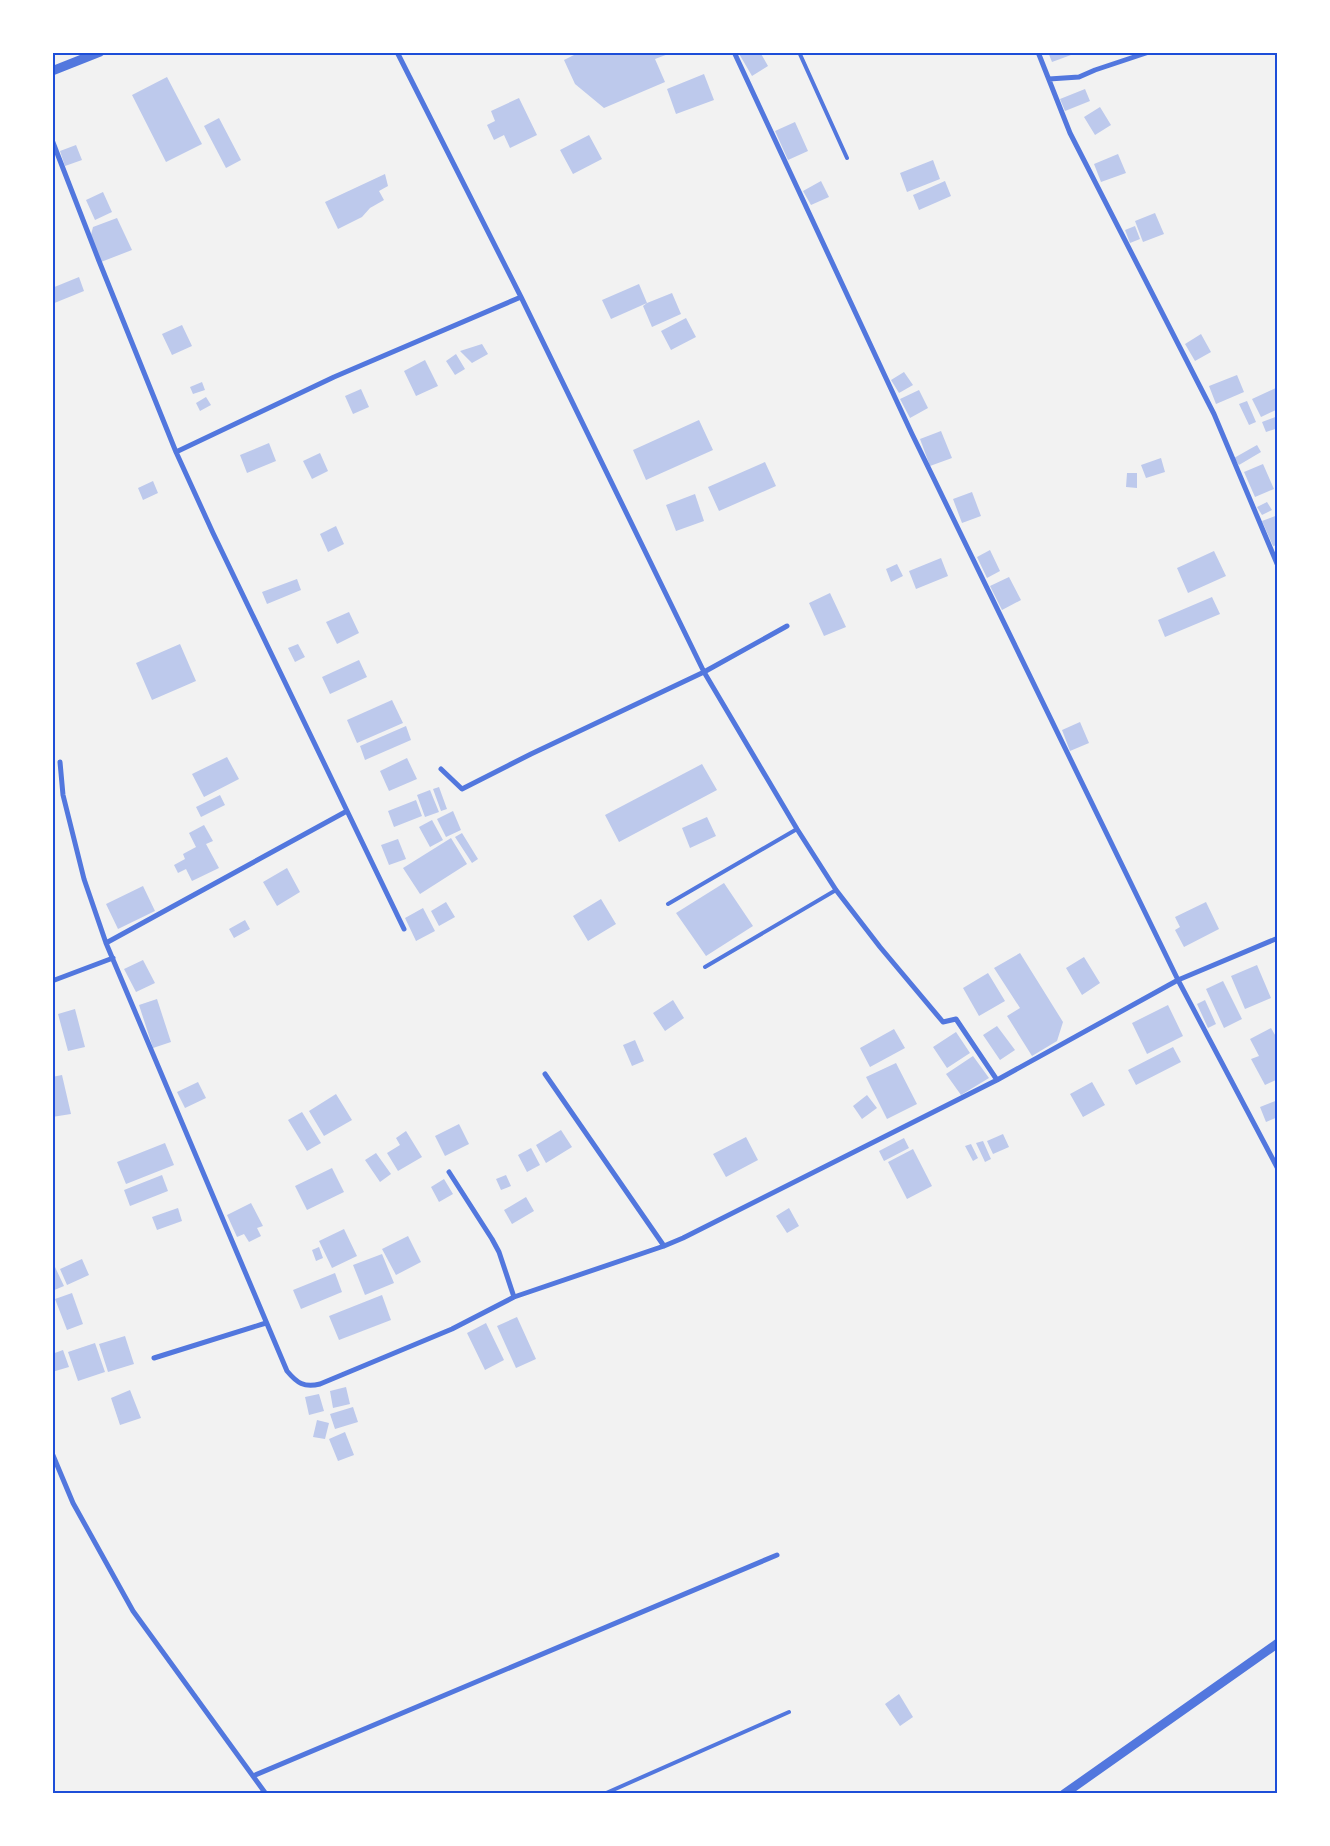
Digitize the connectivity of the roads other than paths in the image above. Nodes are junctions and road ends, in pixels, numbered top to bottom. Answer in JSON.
{"nodes":[{"id":1,"x":100,"y":52,"type":"edge"},
{"id":2,"x":397,"y":52,"type":"edge"},
{"id":3,"x":734,"y":52,"type":"edge"},
{"id":4,"x":799,"y":52,"type":"edge"},
{"id":5,"x":1038,"y":52,"type":"edge"},
{"id":6,"x":1149,"y":52,"type":"edge"},
{"id":7,"x":52,"y":71,"type":"edge"},
{"id":8,"x":1049,"y":79,"type":"junction"},
{"id":9,"x":52,"y":140,"type":"edge"},
{"id":10,"x":847,"y":158,"type":"dead end"},
{"id":11,"x":521,"y":297,"type":"junction"},
{"id":12,"x":176,"y":452,"type":"junction"},
{"id":13,"x":1278,"y":566,"type":"edge"},
{"id":14,"x":787,"y":626,"type":"dead end"},
{"id":15,"x":704,"y":672,"type":"junction"},
{"id":16,"x":60,"y":762,"type":"dead end"},
{"id":17,"x":440,"y":769,"type":"dead end"},
{"id":18,"x":347,"y":811,"type":"junction"},
{"id":19,"x":797,"y":829,"type":"junction"},
{"id":20,"x":836,"y":890,"type":"junction"},
{"id":21,"x":668,"y":904,"type":"dead end"},
{"id":22,"x":404,"y":929,"type":"dead end"},
{"id":23,"x":1278,"y":938,"type":"edge"},
{"id":24,"x":106,"y":943,"type":"junction"},
{"id":25,"x":113,"y":958,"type":"junction"},
{"id":26,"x":705,"y":967,"type":"dead end"},
{"id":27,"x":1178,"y":980,"type":"junction"},
{"id":28,"x":52,"y":981,"type":"edge"},
{"id":29,"x":545,"y":1074,"type":"dead end"},
{"id":30,"x":997,"y":1080,"type":"junction"},
{"id":31,"x":1278,"y":1169,"type":"edge"},
{"id":32,"x":449,"y":1172,"type":"dead end"},
{"id":33,"x":664,"y":1246,"type":"junction"},
{"id":34,"x":514,"y":1297,"type":"junction"},
{"id":35,"x":266,"y":1323,"type":"junction"},
{"id":36,"x":154,"y":1358,"type":"dead end"},
{"id":37,"x":52,"y":1453,"type":"edge"},
{"id":38,"x":777,"y":1556,"type":"dead end"},
{"id":39,"x":1278,"y":1643,"type":"edge"},
{"id":40,"x":789,"y":1712,"type":"dead end"},
{"id":41,"x":253,"y":1776,"type":"junction"},
{"id":42,"x":266,"y":1794,"type":"edge"},
{"id":43,"x":604,"y":1794,"type":"edge"},
{"id":44,"x":1064,"y":1794,"type":"edge"}],
"edges":[{"from":1,"to":7,"type":"street"},
{"from":2,"to":11,"type":"street"},
{"from":3,"to":27,"type":"street"},
{"from":4,"to":10,"type":"lane"},
{"from":5,"to":8,"type":"street"},
{"from":6,"to":8,"type":"street"},
{"from":8,"to":13,"type":"street"},
{"from":9,"to":12,"type":"street"},
{"from":11,"to":12,"type":"street"},
{"from":11,"to":15,"type":"street"},
{"from":12,"to":18,"type":"street"},
{"from":14,"to":15,"type":"street"},
{"from":15,"to":17,"type":"street"},
{"from":15,"to":19,"type":"street"},
{"from":16,"to":24,"type":"street"},
{"from":18,"to":22,"type":"street"},
{"from":18,"to":24,"type":"street"},
{"from":19,"to":20,"type":"street"},
{"from":19,"to":21,"type":"lane"},
{"from":20,"to":26,"type":"lane"},
{"from":20,"to":30,"type":"street"},
{"from":23,"to":27,"type":"street"},
{"from":24,"to":25,"type":"street"},
{"from":25,"to":28,"type":"street"},
{"from":25,"to":35,"type":"street"},
{"from":27,"to":30,"type":"street"},
{"from":27,"to":31,"type":"street"},
{"from":29,"to":33,"type":"street"},
{"from":30,"to":33,"type":"street"},
{"from":32,"to":34,"type":"street"},
{"from":33,"to":34,"type":"street"},
{"from":34,"to":35,"type":"street"},
{"from":35,"to":36,"type":"street"},
{"from":37,"to":41,"type":"street"},
{"from":38,"to":41,"type":"street"},
{"from":39,"to":44,"type":"street"},
{"from":40,"to":43,"type":"lane"},
{"from":41,"to":42,"type":"street"}]}
